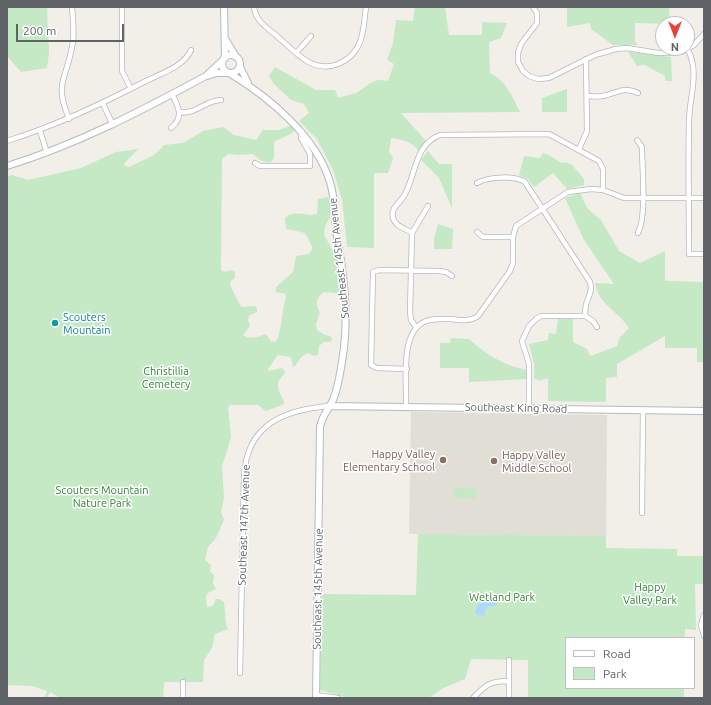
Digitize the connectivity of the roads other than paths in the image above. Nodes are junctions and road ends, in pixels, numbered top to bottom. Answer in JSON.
{"nodes":[{"id":1,"x":72,"y":7,"type":"edge"},
{"id":2,"x":122,"y":7,"type":"edge"},
{"id":3,"x":224,"y":7,"type":"edge"},
{"id":4,"x":254,"y":7,"type":"edge"},
{"id":5,"x":366,"y":7,"type":"edge"},
{"id":6,"x":532,"y":7,"type":"edge"},
{"id":7,"x":704,"y":34,"type":"edge"},
{"id":8,"x":311,"y":36,"type":"dead end"},
{"id":9,"x":224,"y":37,"type":"junction"},
{"id":10,"x":695,"y":43,"type":"edge"},
{"id":11,"x":191,"y":50,"type":"dead end"},
{"id":12,"x":296,"y":53,"type":"junction"},
{"id":13,"x":655,"y":53,"type":"edge"},
{"id":14,"x":691,"y":56,"type":"edge"},
{"id":15,"x":236,"y":57,"type":"junction"},
{"id":16,"x":223,"y":59,"type":"junction"},
{"id":17,"x":586,"y":59,"type":"junction"},
{"id":18,"x":240,"y":68,"type":"junction"},
{"id":19,"x":228,"y":73,"type":"junction"},
{"id":20,"x":204,"y":77,"type":"junction"},
{"id":21,"x":249,"y":84,"type":"junction"},
{"id":22,"x":131,"y":88,"type":"junction"},
{"id":23,"x":638,"y":93,"type":"dead end"},
{"id":24,"x":172,"y":94,"type":"junction"},
{"id":25,"x":587,"y":96,"type":"junction"},
{"id":26,"x":220,"y":100,"type":"dead end"},
{"id":27,"x":103,"y":104,"type":"junction"},
{"id":28,"x":180,"y":112,"type":"junction"},
{"id":29,"x":69,"y":119,"type":"junction"},
{"id":30,"x":113,"y":125,"type":"junction"},
{"id":31,"x":171,"y":128,"type":"dead end"},
{"id":32,"x":40,"y":131,"type":"junction"},
{"id":33,"x":302,"y":132,"type":"junction"},
{"id":34,"x":637,"y":140,"type":"dead end"},
{"id":35,"x":7,"y":141,"type":"edge"},
{"id":36,"x":579,"y":149,"type":"junction"},
{"id":37,"x":47,"y":153,"type":"junction"},
{"id":38,"x":255,"y":163,"type":"dead end"},
{"id":39,"x":7,"y":166,"type":"edge"},
{"id":40,"x":476,"y":183,"type":"dead end"},
{"id":41,"x":603,"y":190,"type":"junction"},
{"id":42,"x":642,"y":198,"type":"junction"},
{"id":43,"x":689,"y":198,"type":"junction"},
{"id":44,"x":704,"y":198,"type":"edge"},
{"id":45,"x":428,"y":206,"type":"dead end"},
{"id":46,"x":542,"y":208,"type":"junction"},
{"id":47,"x":477,"y":232,"type":"dead end"},
{"id":48,"x":638,"y":233,"type":"dead end"},
{"id":49,"x":412,"y":234,"type":"junction"},
{"id":50,"x":513,"y":237,"type":"junction"},
{"id":51,"x":704,"y":254,"type":"edge"},
{"id":52,"x":411,"y":270,"type":"junction"},
{"id":53,"x":452,"y":276,"type":"dead end"},
{"id":54,"x":585,"y":316,"type":"junction"},
{"id":55,"x":416,"y":327,"type":"junction"},
{"id":56,"x":597,"y":328,"type":"dead end"},
{"id":57,"x":407,"y":369,"type":"junction"},
{"id":58,"x":329,"y":406,"type":"junction"},
{"id":59,"x":406,"y":406,"type":"junction"},
{"id":60,"x":528,"y":408,"type":"junction"},
{"id":61,"x":643,"y":410,"type":"junction"},
{"id":62,"x":704,"y":411,"type":"edge"},
{"id":63,"x":642,"y":513,"type":"dead end"},
{"id":64,"x":704,"y":615,"type":"edge"},
{"id":65,"x":704,"y":636,"type":"edge"},
{"id":66,"x":509,"y":660,"type":"dead end"},
{"id":67,"x":240,"y":673,"type":"dead end"},
{"id":68,"x":509,"y":681,"type":"junction"},
{"id":69,"x":184,"y":682,"type":"dead end"},
{"id":70,"x":316,"y":696,"type":"edge"},
{"id":71,"x":183,"y":698,"type":"edge"},
{"id":72,"x":338,"y":698,"type":"edge"},
{"id":73,"x":473,"y":698,"type":"edge"},
{"id":74,"x":509,"y":698,"type":"edge"}],
"edges":[{"from":1,"to":29,"type":"street"},
{"from":2,"to":22,"type":"street"},
{"from":3,"to":9,"type":"main road"},
{"from":4,"to":12,"type":"street"},
{"from":5,"to":12,"type":"street"},
{"from":6,"to":17,"type":"street"},
{"from":7,"to":10,"type":"street"},
{"from":8,"to":12,"type":"street"},
{"from":9,"to":15,"type":"main road"},
{"from":9,"to":16,"type":"main road"},
{"from":11,"to":22,"type":"street"},
{"from":13,"to":17,"type":"street"},
{"from":14,"to":43,"type":"street"},
{"from":15,"to":16,"type":"main road"},
{"from":15,"to":18,"type":"main road","name":"Southeast 145th Avenue"},
{"from":16,"to":19,"type":"main road"},
{"from":16,"to":20,"type":"main road"},
{"from":17,"to":25,"type":"street"},
{"from":18,"to":19,"type":"main road"},
{"from":18,"to":21,"type":"main road","name":"Southeast 145th Avenue"},
{"from":19,"to":20,"type":"main road"},
{"from":19,"to":21,"type":"main road","name":"Southeast 145th Avenue"},
{"from":20,"to":24,"type":"main road"},
{"from":21,"to":33,"type":"main road","name":"Southeast 145th Avenue"},
{"from":22,"to":27,"type":"street"},
{"from":23,"to":25,"type":"street"},
{"from":24,"to":28,"type":"street"},
{"from":24,"to":30,"type":"main road"},
{"from":25,"to":36,"type":"street"},
{"from":26,"to":28,"type":"street"},
{"from":27,"to":29,"type":"street"},
{"from":27,"to":30,"type":"street"},
{"from":28,"to":31,"type":"street"},
{"from":29,"to":32,"type":"street"},
{"from":30,"to":37,"type":"main road"},
{"from":32,"to":35,"type":"street"},
{"from":32,"to":37,"type":"street"},
{"from":33,"to":38,"type":"street"},
{"from":33,"to":58,"type":"main road","name":"Southeast 145th Avenue"},
{"from":34,"to":42,"type":"street"},
{"from":36,"to":41,"type":"street"},
{"from":36,"to":49,"type":"street"},
{"from":37,"to":39,"type":"main road"},
{"from":40,"to":46,"type":"street"},
{"from":41,"to":42,"type":"street"},
{"from":41,"to":46,"type":"street"},
{"from":42,"to":43,"type":"street"},
{"from":42,"to":48,"type":"street"},
{"from":43,"to":44,"type":"street"},
{"from":43,"to":51,"type":"street"},
{"from":45,"to":49,"type":"street"},
{"from":46,"to":50,"type":"street"},
{"from":46,"to":54,"type":"street"},
{"from":47,"to":50,"type":"street"},
{"from":49,"to":52,"type":"street"},
{"from":50,"to":55,"type":"street"},
{"from":52,"to":53,"type":"street"},
{"from":52,"to":55,"type":"street"},
{"from":52,"to":57,"type":"street"},
{"from":54,"to":56,"type":"street"},
{"from":54,"to":60,"type":"street"},
{"from":55,"to":57,"type":"street"},
{"from":57,"to":59,"type":"street"},
{"from":58,"to":59,"type":"main road","name":"Southeast King Road"},
{"from":58,"to":67,"type":"street","name":"Southeast 147th Avenue"},
{"from":58,"to":70,"type":"main road","name":"Southeast 145th Avenue"},
{"from":59,"to":60,"type":"main road","name":"Southeast King Road"},
{"from":60,"to":61,"type":"main road","name":"Southeast King Road"},
{"from":61,"to":62,"type":"main road","name":"Southeast King Road"},
{"from":61,"to":63,"type":"street"},
{"from":64,"to":65,"type":"street"},
{"from":66,"to":68,"type":"street"},
{"from":68,"to":73,"type":"street"},
{"from":68,"to":74,"type":"street"},
{"from":69,"to":71,"type":"street"},
{"from":70,"to":72,"type":"street"}]}
